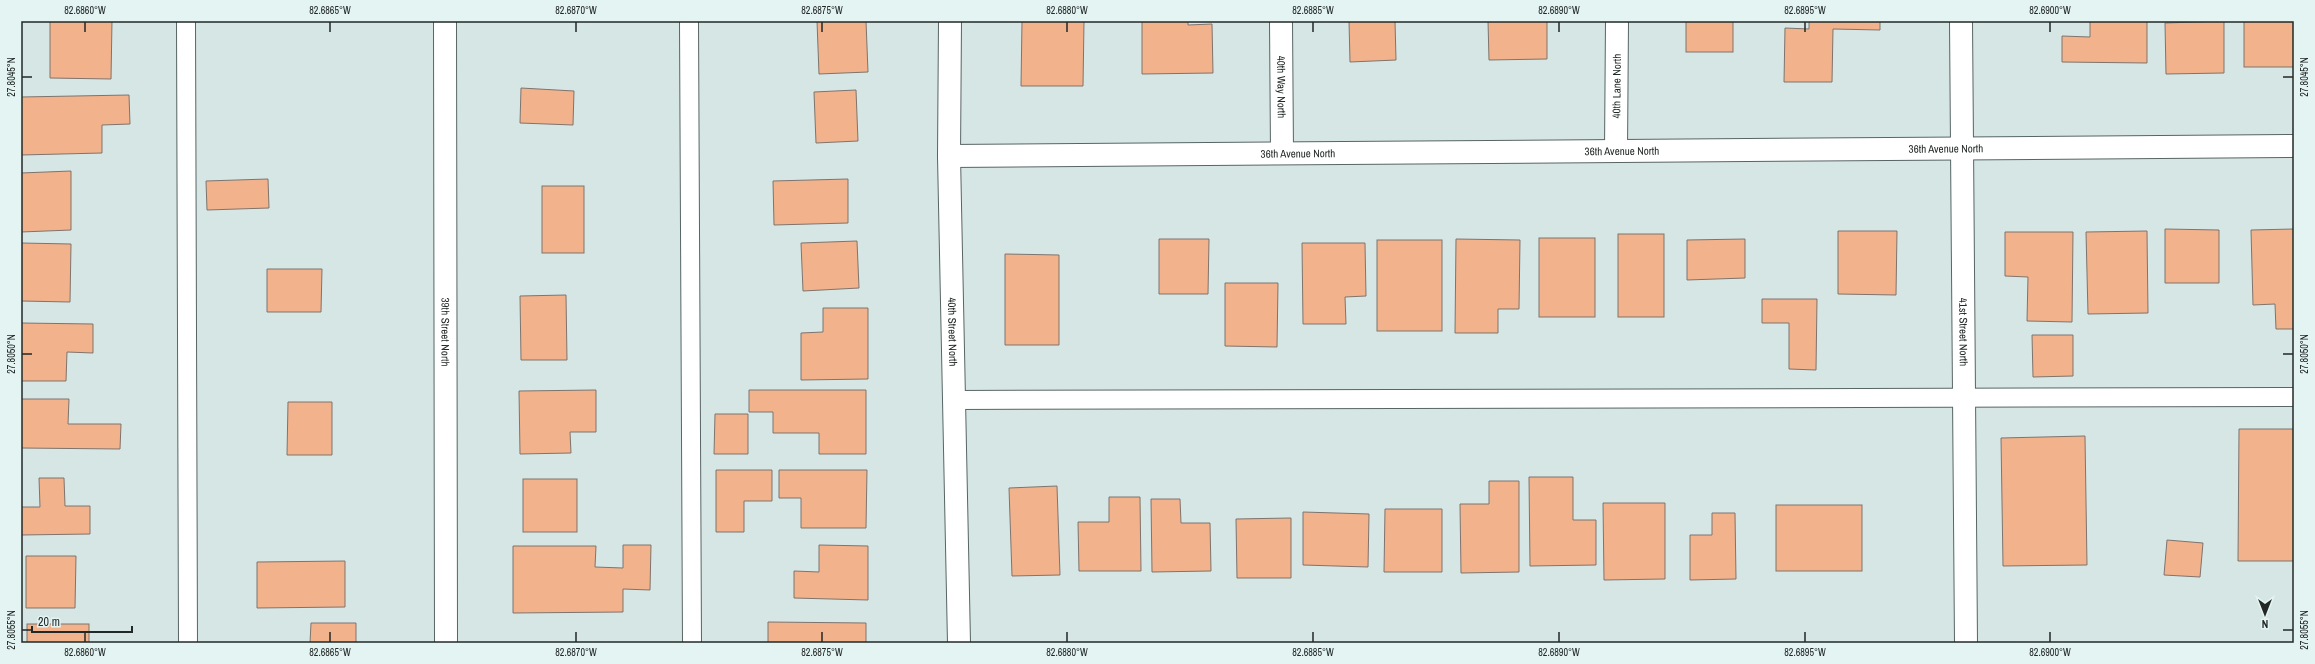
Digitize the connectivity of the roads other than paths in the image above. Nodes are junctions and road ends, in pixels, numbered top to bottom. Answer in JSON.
{"nodes":[{"id":1,"x":186,"y":21,"type":"edge"},
{"id":2,"x":445,"y":21,"type":"edge"},
{"id":3,"x":689,"y":21,"type":"edge"},
{"id":4,"x":950,"y":21,"type":"edge"},
{"id":5,"x":1281,"y":21,"type":"edge"},
{"id":6,"x":1616,"y":21,"type":"edge"},
{"id":7,"x":1961,"y":21,"type":"edge"},
{"id":8,"x":2294,"y":146,"type":"edge"},
{"id":9,"x":1962,"y":148,"type":"junction"},
{"id":10,"x":1616,"y":151,"type":"junction"},
{"id":11,"x":1282,"y":153,"type":"junction"},
{"id":12,"x":950,"y":156,"type":"junction"},
{"id":13,"x":2294,"y":397,"type":"edge"},
{"id":14,"x":1964,"y":398,"type":"junction"},
{"id":15,"x":954,"y":400,"type":"junction"},
{"id":16,"x":188,"y":643,"type":"edge"},
{"id":17,"x":446,"y":643,"type":"edge"},
{"id":18,"x":692,"y":643,"type":"edge"},
{"id":19,"x":959,"y":643,"type":"edge"},
{"id":20,"x":1966,"y":643,"type":"edge"}],
"edges":[{"from":1,"to":16,"type":"lane"},
{"from":2,"to":17,"type":"street","name":"39th Street North"},
{"from":3,"to":18,"type":"lane"},
{"from":4,"to":12,"type":"street","name":"40th Street North"},
{"from":5,"to":11,"type":"street","name":"40th Way North"},
{"from":6,"to":10,"type":"street","name":"40th Lane North"},
{"from":7,"to":9,"type":"street","name":"41st Street North"},
{"from":8,"to":9,"type":"street","name":"36th Avenue North"},
{"from":9,"to":10,"type":"street","name":"36th Avenue North"},
{"from":9,"to":14,"type":"street","name":"41st Street North"},
{"from":10,"to":11,"type":"street","name":"36th Avenue North"},
{"from":11,"to":12,"type":"street","name":"36th Avenue North"},
{"from":12,"to":15,"type":"street","name":"40th Street North"},
{"from":13,"to":14,"type":"lane"},
{"from":14,"to":15,"type":"lane"},
{"from":14,"to":20,"type":"street","name":"41st Street North"},
{"from":15,"to":19,"type":"street","name":"40th Street North"}]}
